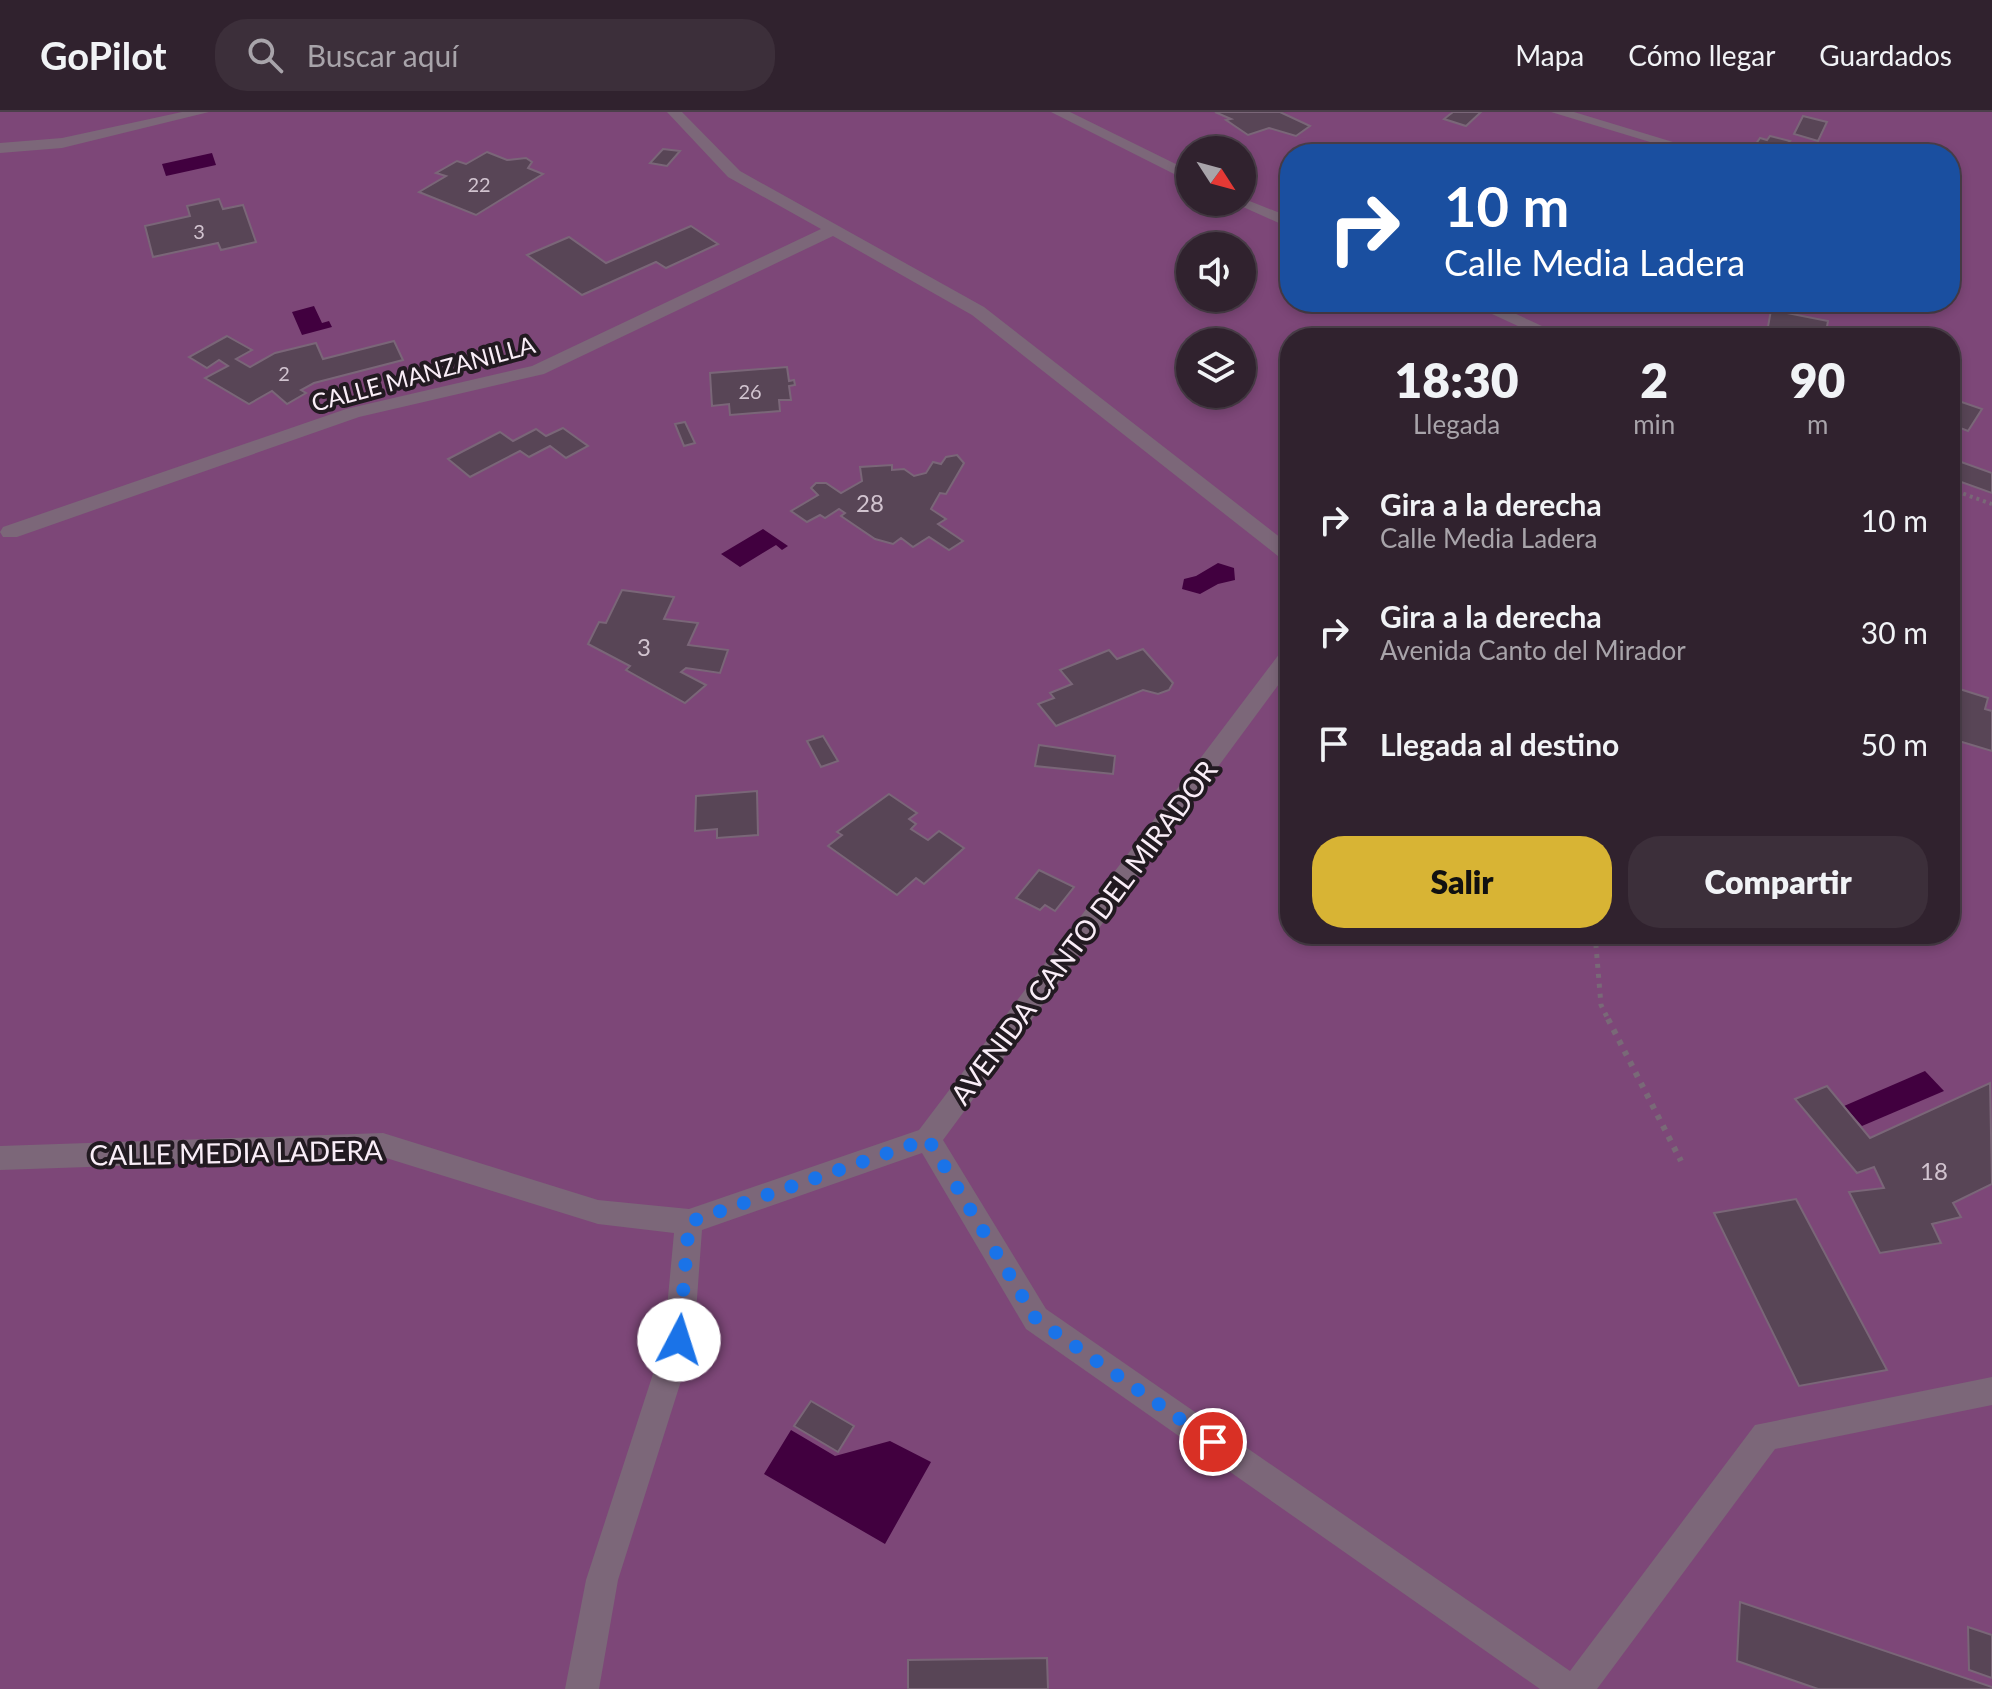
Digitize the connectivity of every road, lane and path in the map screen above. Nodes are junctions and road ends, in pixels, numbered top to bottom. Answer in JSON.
{"nodes":[{"id":1,"x":202,"y":112,"type":"edge"},
{"id":2,"x":674,"y":112,"type":"edge"},
{"id":3,"x":1058,"y":112,"type":"edge"},
{"id":4,"x":1558,"y":112,"type":"edge"},
{"id":5,"x":1670,"y":144,"type":"edge"},
{"id":6,"x":0,"y":148,"type":"edge"},
{"id":7,"x":1176,"y":170,"type":"edge"},
{"id":8,"x":1256,"y":209,"type":"edge"},
{"id":9,"x":1280,"y":219,"type":"edge"},
{"id":10,"x":835,"y":229,"type":"junction"},
{"id":11,"x":1498,"y":312,"type":"edge"},
{"id":12,"x":1536,"y":328,"type":"edge"},
{"id":13,"x":1960,"y":493,"type":"edge"},
{"id":14,"x":1992,"y":504,"type":"edge"},
{"id":15,"x":10,"y":532,"type":"dead end"},
{"id":16,"x":1280,"y":547,"type":"edge"},
{"id":17,"x":1280,"y":667,"type":"edge"},
{"id":18,"x":1596,"y":944,"type":"edge"},
{"id":19,"x":928,"y":1139,"type":"junction"},
{"id":20,"x":0,"y":1158,"type":"edge"},
{"id":21,"x":1681,"y":1161,"type":"dead end"},
{"id":22,"x":689,"y":1222,"type":"junction"},
{"id":23,"x":1992,"y":1391,"type":"edge"},
{"id":24,"x":582,"y":1689,"type":"edge"},
{"id":25,"x":1568,"y":1689,"type":"edge"},
{"id":26,"x":1577,"y":1689,"type":"edge"}],
"edges":[{"from":1,"to":6,"type":"street"},
{"from":2,"to":10,"type":"street"},
{"from":3,"to":7,"type":"street"},
{"from":4,"to":5,"type":"street"},
{"from":8,"to":9,"type":"street"},
{"from":10,"to":15,"type":"street","name":"CALLE MANZANILLA"},
{"from":10,"to":16,"type":"street"},
{"from":11,"to":12,"type":"street"},
{"from":13,"to":14,"type":"path"},
{"from":17,"to":19,"type":"street","name":"AVENIDA CANTO DEL MIRADOR"},
{"from":18,"to":21,"type":"path"},
{"from":19,"to":22,"type":"street","name":"CALLE MEDIA LADERA"},
{"from":19,"to":25,"type":"street"},
{"from":20,"to":22,"type":"street","name":"CALLE MEDIA LADERA"},
{"from":22,"to":24,"type":"street"},
{"from":23,"to":26,"type":"street"}]}
